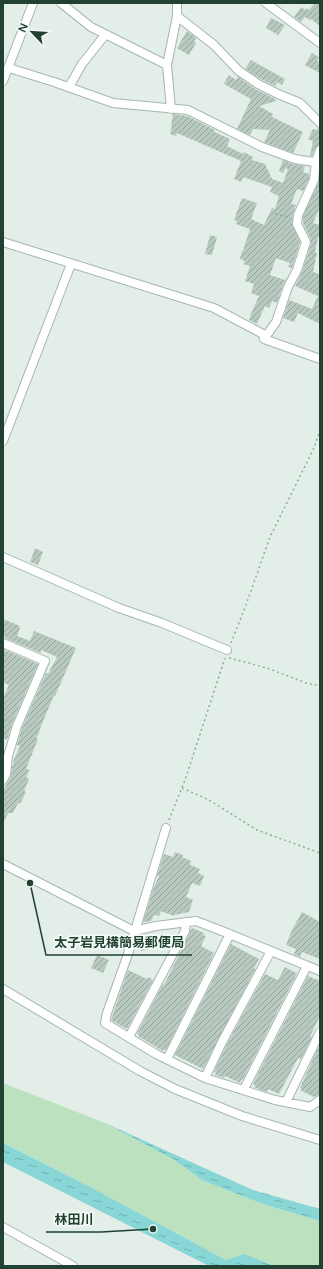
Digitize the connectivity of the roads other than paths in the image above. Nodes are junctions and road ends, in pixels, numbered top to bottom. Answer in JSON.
{"nodes":[{"id":1,"x":33,"y":3,"type":"edge"},
{"id":2,"x":61,"y":3,"type":"edge"},
{"id":3,"x":177,"y":3,"type":"edge"},
{"id":4,"x":266,"y":3,"type":"edge"},
{"id":5,"x":177,"y":16,"type":"junction"},
{"id":6,"x":105,"y":35,"type":"junction"},
{"id":7,"x":320,"y":43,"type":"edge"},
{"id":8,"x":167,"y":65,"type":"junction"},
{"id":9,"x":8,"y":68,"type":"junction"},
{"id":10,"x":3,"y":81,"type":"edge"},
{"id":11,"x":69,"y":87,"type":"junction"},
{"id":12,"x":171,"y":108,"type":"junction"},
{"id":13,"x":320,"y":123,"type":"edge"},
{"id":14,"x":320,"y":150,"type":"edge"},
{"id":15,"x":318,"y":162,"type":"edge"},
{"id":16,"x":3,"y":242,"type":"edge"},
{"id":17,"x":71,"y":264,"type":"junction"},
{"id":18,"x":264,"y":339,"type":"junction"},
{"id":19,"x":320,"y":359,"type":"edge"},
{"id":20,"x":3,"y":441,"type":"edge"},
{"id":21,"x":3,"y":557,"type":"edge"},
{"id":22,"x":3,"y":643,"type":"edge"},
{"id":23,"x":227,"y":650,"type":"road end"},
{"id":24,"x":6,"y":755,"type":"edge"},
{"id":25,"x":3,"y":780,"type":"edge"},
{"id":26,"x":166,"y":828,"type":"road end"},
{"id":27,"x":3,"y":864,"type":"edge"},
{"id":28,"x":186,"y":922,"type":"junction"},
{"id":29,"x":134,"y":930,"type":"junction"},
{"id":30,"x":230,"y":934,"type":"junction"},
{"id":31,"x":271,"y":951,"type":"junction"},
{"id":32,"x":307,"y":966,"type":"junction"},
{"id":33,"x":320,"y":971,"type":"edge"},
{"id":34,"x":3,"y":989,"type":"edge"},
{"id":35,"x":320,"y":1032,"type":"edge"},
{"id":36,"x":129,"y":1037,"type":"junction"},
{"id":37,"x":167,"y":1059,"type":"junction"},
{"id":38,"x":205,"y":1078,"type":"junction"},
{"id":39,"x":244,"y":1089,"type":"junction"},
{"id":40,"x":320,"y":1100,"type":"edge"},
{"id":41,"x":286,"y":1102,"type":"junction"},
{"id":42,"x":320,"y":1140,"type":"edge"},
{"id":43,"x":3,"y":1226,"type":"edge"},
{"id":44,"x":73,"y":1266,"type":"edge"}],
"edges":[{"from":1,"to":9,"type":"street"},
{"from":2,"to":6,"type":"street"},
{"from":3,"to":5,"type":"street"},
{"from":4,"to":7,"type":"street"},
{"from":5,"to":8,"type":"street"},
{"from":5,"to":13,"type":"street"},
{"from":6,"to":8,"type":"street"},
{"from":6,"to":11,"type":"street"},
{"from":8,"to":12,"type":"street"},
{"from":9,"to":10,"type":"street"},
{"from":9,"to":11,"type":"street"},
{"from":11,"to":12,"type":"street"},
{"from":12,"to":15,"type":"street"},
{"from":14,"to":15,"type":"street"},
{"from":15,"to":18,"type":"street"},
{"from":16,"to":17,"type":"street"},
{"from":17,"to":18,"type":"street"},
{"from":17,"to":20,"type":"street"},
{"from":18,"to":19,"type":"street"},
{"from":21,"to":23,"type":"street"},
{"from":22,"to":24,"type":"street"},
{"from":24,"to":25,"type":"street"},
{"from":26,"to":29,"type":"street"},
{"from":27,"to":29,"type":"street"},
{"from":28,"to":29,"type":"street"},
{"from":28,"to":30,"type":"street"},
{"from":28,"to":36,"type":"street"},
{"from":29,"to":36,"type":"street"},
{"from":30,"to":31,"type":"street"},
{"from":30,"to":37,"type":"street"},
{"from":31,"to":32,"type":"street"},
{"from":31,"to":38,"type":"street"},
{"from":32,"to":33,"type":"street"},
{"from":32,"to":39,"type":"street"},
{"from":34,"to":42,"type":"street"},
{"from":35,"to":41,"type":"street"},
{"from":36,"to":37,"type":"street"},
{"from":37,"to":38,"type":"street"},
{"from":38,"to":39,"type":"street"},
{"from":39,"to":41,"type":"street"},
{"from":40,"to":41,"type":"street"},
{"from":43,"to":44,"type":"street"}]}
